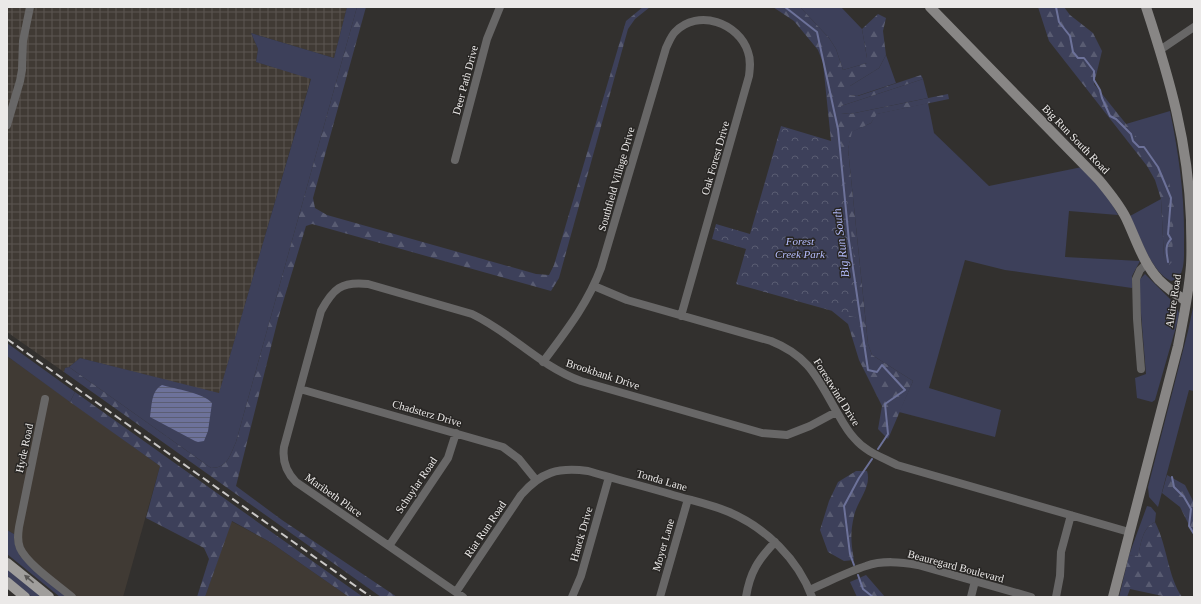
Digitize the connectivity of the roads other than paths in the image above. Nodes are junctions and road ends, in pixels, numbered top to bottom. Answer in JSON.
{"nodes":[{"id":1,"x":30,"y":7,"type":"edge"},
{"id":2,"x":500,"y":7,"type":"edge"},
{"id":3,"x":930,"y":7,"type":"edge"},
{"id":4,"x":1146,"y":7,"type":"edge"},
{"id":5,"x":714,"y":21,"type":"joint"},
{"id":6,"x":1194,"y":27,"type":"edge"},
{"id":7,"x":1160,"y":50,"type":"junction"},
{"id":8,"x":7,"y":125,"type":"edge"},
{"id":9,"x":455,"y":160,"type":"dead end"},
{"id":10,"x":1147,"y":263,"type":"junction"},
{"id":11,"x":594,"y":286,"type":"junction"},
{"id":12,"x":330,"y":296,"type":"joint"},
{"id":13,"x":1186,"y":301,"type":"junction"},
{"id":14,"x":682,"y":316,"type":"junction"},
{"id":15,"x":543,"y":362,"type":"junction"},
{"id":16,"x":1141,"y":369,"type":"dead end"},
{"id":17,"x":300,"y":389,"type":"junction"},
{"id":18,"x":45,"y":399,"type":"dead end"},
{"id":19,"x":836,"y":412,"type":"junction"},
{"id":20,"x":456,"y":433,"type":"junction"},
{"id":21,"x":609,"y":477,"type":"junction"},
{"id":22,"x":536,"y":480,"type":"junction"},
{"id":23,"x":688,"y":499,"type":"junction"},
{"id":24,"x":1071,"y":515,"type":"junction"},
{"id":25,"x":1129,"y":532,"type":"junction"},
{"id":26,"x":775,"y":542,"type":"junction"},
{"id":27,"x":388,"y":546,"type":"junction"},
{"id":28,"x":7,"y":563,"type":"edge"},
{"id":29,"x":975,"y":581,"type":"junction"},
{"id":30,"x":7,"y":582,"type":"edge"},
{"id":31,"x":456,"y":592,"type":"junction"},
{"id":32,"x":810,"y":594,"type":"edge"},
{"id":33,"x":25,"y":597,"type":"edge"},
{"id":34,"x":49,"y":597,"type":"edge"},
{"id":35,"x":72,"y":597,"type":"edge"},
{"id":36,"x":464,"y":597,"type":"edge"},
{"id":37,"x":572,"y":597,"type":"edge"},
{"id":38,"x":660,"y":597,"type":"edge"},
{"id":39,"x":746,"y":597,"type":"edge"},
{"id":40,"x":971,"y":597,"type":"edge"},
{"id":41,"x":1030,"y":597,"type":"edge"},
{"id":42,"x":1056,"y":597,"type":"edge"},
{"id":43,"x":1113,"y":597,"type":"edge"}],
"edges":[{"from":1,"to":8,"type":"street"},
{"from":2,"to":9,"type":"street","name":"Deer Path Drive"},
{"from":3,"to":10,"type":"main road","name":"Big Run South Road"},
{"from":4,"to":7,"type":"main road","name":"Alkire Road"},
{"from":5,"to":11,"type":"street","name":"Southfield Village Drive"},
{"from":5,"to":14,"type":"street","name":"Oak Forest Drive"},
{"from":6,"to":7,"type":"street"},
{"from":7,"to":13,"type":"main road","name":"Alkire Road"},
{"from":10,"to":13,"type":"main road","name":"Big Run South Road"},
{"from":10,"to":16,"type":"street"},
{"from":11,"to":14,"type":"street","name":"Forestwind Drive"},
{"from":11,"to":15,"type":"street","name":"Southfield Village Drive"},
{"from":12,"to":15,"type":"street","name":"Brookbank Drive"},
{"from":12,"to":17,"type":"street","name":"Maribeth Place"},
{"from":13,"to":25,"type":"main road","name":"Alkire Road"},
{"from":14,"to":19,"type":"street","name":"Forestwind Drive"},
{"from":15,"to":19,"type":"street","name":"Brookbank Drive"},
{"from":17,"to":20,"type":"street","name":"Chadsterz Drive"},
{"from":17,"to":27,"type":"street","name":"Maribeth Place"},
{"from":18,"to":35,"type":"street","name":"Hyde Road"},
{"from":19,"to":24,"type":"street","name":"Forestwind Drive"},
{"from":20,"to":22,"type":"street","name":"Chadsterz Drive"},
{"from":20,"to":27,"type":"street","name":"Schuylar Road"},
{"from":21,"to":22,"type":"street","name":"Tonda Lane"},
{"from":21,"to":23,"type":"street","name":"Tonda Lane"},
{"from":21,"to":37,"type":"street","name":"Hauck Drive"},
{"from":22,"to":31,"type":"street","name":"Riat Run Road"},
{"from":23,"to":26,"type":"street","name":"Tonda Lane"},
{"from":23,"to":38,"type":"street","name":"Moyer Lane"},
{"from":24,"to":25,"type":"street","name":"Forestwind Drive"},
{"from":24,"to":42,"type":"street"},
{"from":25,"to":43,"type":"main road","name":"Alkire Road"},
{"from":26,"to":32,"type":"street","name":"Tonda Lane"},
{"from":26,"to":39,"type":"street"},
{"from":27,"to":31,"type":"street","name":"Maribeth Place"},
{"from":34,"to":28,"type":"main road","one_way":true},
{"from":29,"to":32,"type":"street","name":"Beauregard Boulevard"},
{"from":29,"to":40,"type":"street"},
{"from":29,"to":41,"type":"street","name":"Beauregard Boulevard"},
{"from":30,"to":33,"type":"main road"},
{"from":31,"to":36,"type":"street","name":"Maribeth Place"}]}
